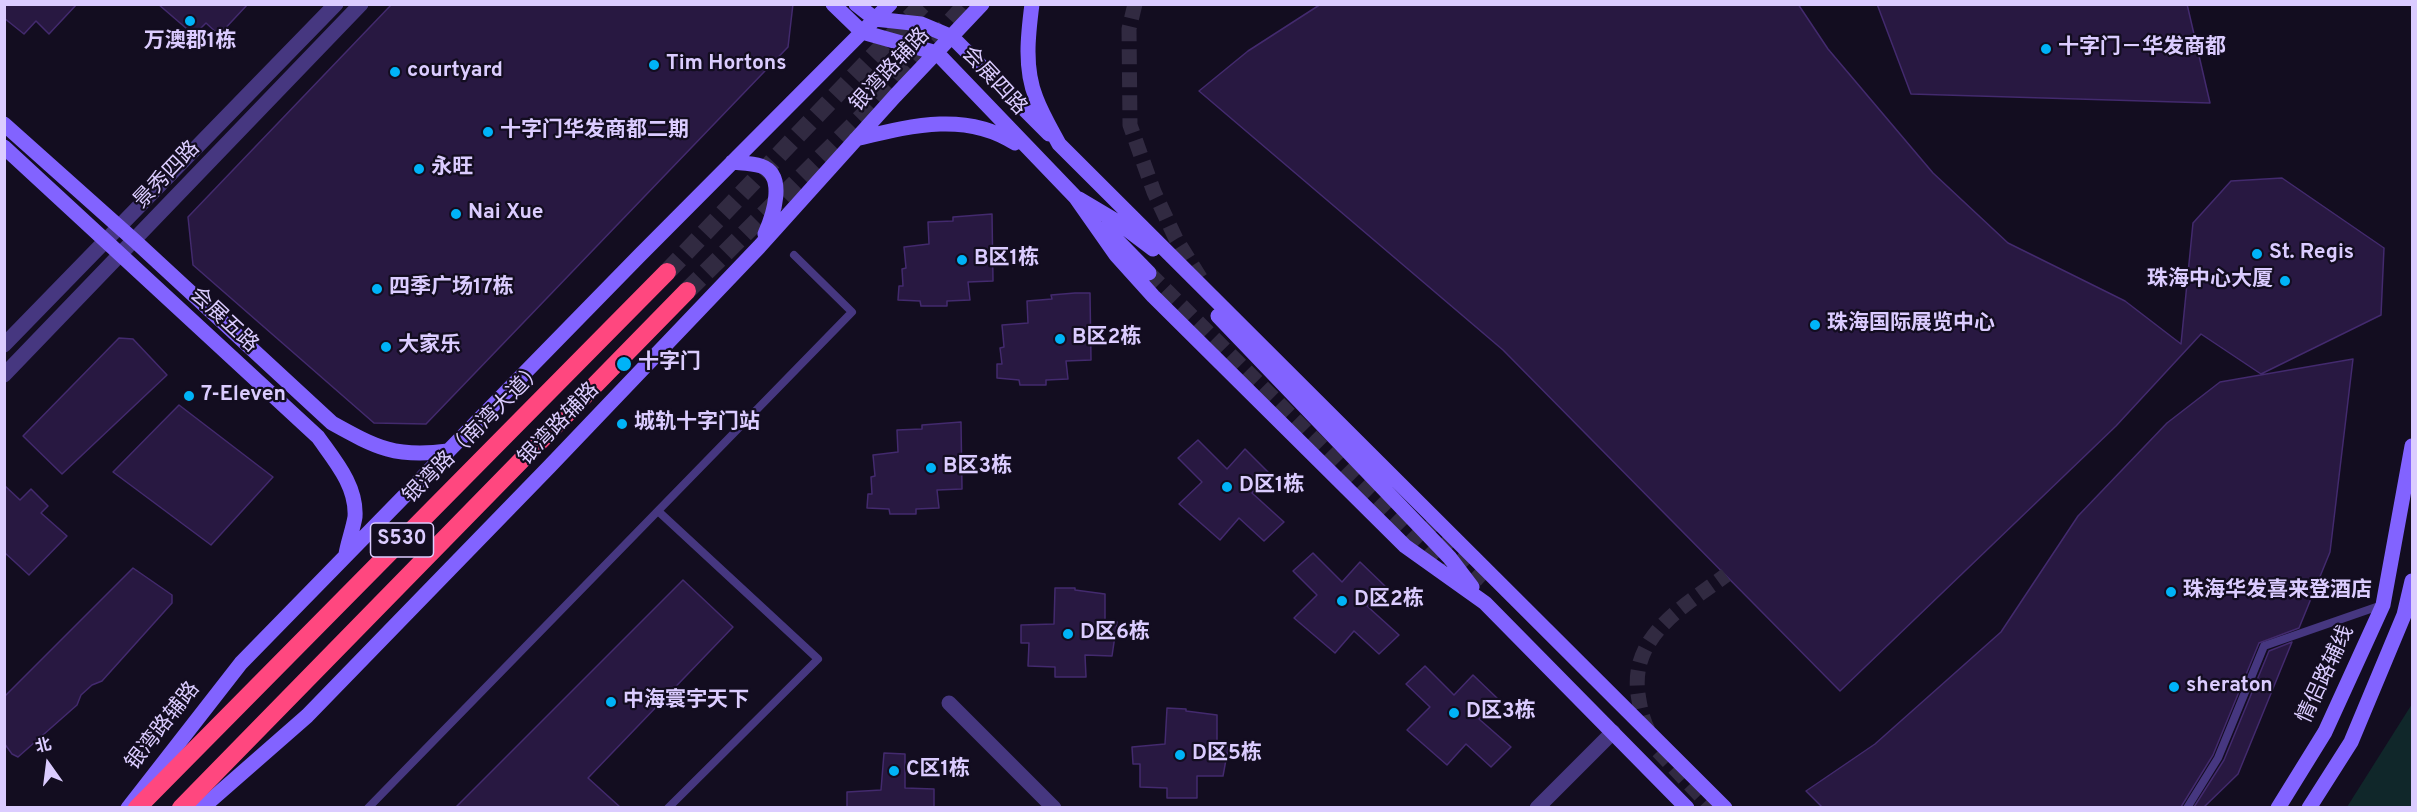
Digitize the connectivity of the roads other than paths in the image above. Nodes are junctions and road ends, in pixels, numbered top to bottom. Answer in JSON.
{"nodes":[{"id":1,"x":336,"y":4,"type":"edge"},
{"id":2,"x":361,"y":4,"type":"edge"},
{"id":3,"x":833,"y":4,"type":"edge"},
{"id":4,"x":856,"y":4,"type":"edge"},
{"id":5,"x":890,"y":4,"type":"edge"},
{"id":6,"x":981,"y":4,"type":"edge"},
{"id":7,"x":1032,"y":4,"type":"edge"},
{"id":8,"x":875,"y":19,"type":"junction"},
{"id":9,"x":862,"y":32,"type":"junction"},
{"id":10,"x":952,"y":37,"type":"junction"},
{"id":11,"x":937,"y":53,"type":"junction"},
{"id":12,"x":4,"y":124,"type":"edge"},
{"id":13,"x":856,"y":139,"type":"junction"},
{"id":14,"x":1059,"y":144,"type":"junction"},
{"id":15,"x":4,"y":147,"type":"edge"},
{"id":16,"x":1035,"y":156,"type":"junction"},
{"id":17,"x":732,"y":162,"type":"junction"},
{"id":18,"x":1076,"y":198,"type":"junction"},
{"id":19,"x":119,"y":227,"type":"junction"},
{"id":20,"x":106,"y":241,"type":"junction"},
{"id":21,"x":135,"y":241,"type":"junction"},
{"id":22,"x":759,"y":247,"type":"junction"},
{"id":23,"x":794,"y":255,"type":"dead end"},
{"id":24,"x":121,"y":256,"type":"junction"},
{"id":25,"x":667,"y":272,"type":"tunnel mouth"},
{"id":26,"x":1149,"y":273,"type":"tunnel mouth"},
{"id":27,"x":687,"y":291,"type":"tunnel mouth"},
{"id":28,"x":4,"y":345,"type":"edge"},
{"id":29,"x":4,"y":375,"type":"edge"},
{"id":30,"x":2412,"y":446,"type":"edge"},
{"id":31,"x":448,"y":451,"type":"junction"},
{"id":32,"x":658,"y":512,"type":"junction"},
{"id":33,"x":345,"y":556,"type":"junction"},
{"id":34,"x":2412,"y":581,"type":"edge"},
{"id":35,"x":1485,"y":603,"type":"junction"},
{"id":36,"x":2383,"y":604,"type":"junction"},
{"id":37,"x":949,"y":703,"type":"dead end"},
{"id":38,"x":1612,"y":732,"type":"junction"},
{"id":39,"x":128,"y":807,"type":"edge"},
{"id":40,"x":137,"y":807,"type":"edge"},
{"id":41,"x":181,"y":807,"type":"edge"},
{"id":42,"x":202,"y":807,"type":"edge"},
{"id":43,"x":368,"y":807,"type":"edge"},
{"id":44,"x":668,"y":807,"type":"edge"},
{"id":45,"x":1054,"y":807,"type":"edge"},
{"id":46,"x":1537,"y":807,"type":"edge"},
{"id":47,"x":1687,"y":807,"type":"edge"},
{"id":48,"x":1725,"y":807,"type":"edge"},
{"id":49,"x":2187,"y":807,"type":"edge"},
{"id":50,"x":2278,"y":807,"type":"edge"},
{"id":51,"x":2309,"y":807,"type":"edge"}],
"edges":[{"from":1,"to":19,"type":"street","name":"景秀四路"},
{"from":2,"to":21,"type":"street","name":"景秀四路"},
{"from":3,"to":9,"type":"main road","name":"会展四路"},
{"from":4,"to":8,"type":"main road"},
{"from":5,"to":8,"type":"main road","name":"银湾路辅路"},
{"from":6,"to":10,"type":"main road","name":"银湾路辅路"},
{"from":7,"to":14,"type":"main road"},
{"from":8,"to":9,"type":"main road","name":"银湾路辅路"},
{"from":8,"to":10,"type":"main road"},
{"from":9,"to":11,"type":"main road","name":"会展四路"},
{"from":9,"to":17,"type":"main road","name":"银湾路辅路"},
{"from":10,"to":11,"type":"main road","name":"银湾路辅路"},
{"from":10,"to":14,"type":"main road","name":"会展四路"},
{"from":11,"to":13,"type":"main road","name":"银湾路辅路"},
{"from":11,"to":16,"type":"main road","name":"会展四路"},
{"from":12,"to":19,"type":"main road","name":"会展五路"},
{"from":13,"to":16,"type":"main road"},
{"from":13,"to":22,"type":"main road","name":"银湾路辅路"},
{"from":14,"to":48,"type":"main road","name":"会展四路"},
{"from":15,"to":20,"type":"main road","name":"会展五路"},
{"from":16,"to":18,"type":"main road","name":"会展四路"},
{"from":17,"to":22,"type":"main road"},
{"from":17,"to":31,"type":"main road","name":"银湾路辅路"},
{"from":18,"to":26,"type":"main road"},
{"from":18,"to":35,"type":"main road"},
{"from":18,"to":35,"type":"main road"},
{"from":19,"to":20,"type":"street","name":"景秀四路"},
{"from":19,"to":21,"type":"main road","name":"会展五路"},
{"from":20,"to":24,"type":"main road","name":"会展五路"},
{"from":20,"to":28,"type":"street","name":"景秀四路"},
{"from":21,"to":24,"type":"street","name":"景秀四路"},
{"from":21,"to":31,"type":"main road","name":"会展五路"},
{"from":22,"to":42,"type":"main road","name":"银湾路辅路"},
{"from":23,"to":32,"type":"lane"},
{"from":24,"to":29,"type":"street","name":"景秀四路"},
{"from":24,"to":33,"type":"main road","name":"会展五路"},
{"from":25,"to":40,"type":"highway","name":"银湾路（南湾大道）","number":"S530"},
{"from":27,"to":41,"type":"highway","number":"S530"},
{"from":30,"to":36,"type":"main road","name":"情侣路辅线"},
{"from":31,"to":33,"type":"main road","name":"银湾路辅路"},
{"from":32,"to":43,"type":"lane"},
{"from":32,"to":44,"type":"lane"},
{"from":33,"to":39,"type":"main road","name":"银湾路辅路"},
{"from":34,"to":51,"type":"main road"},
{"from":35,"to":38,"type":"main road"},
{"from":36,"to":49,"type":"lane"},
{"from":36,"to":50,"type":"main road","name":"情侣路辅线"},
{"from":37,"to":45,"type":"street"},
{"from":38,"to":46,"type":"street"},
{"from":38,"to":47,"type":"main road"}]}
